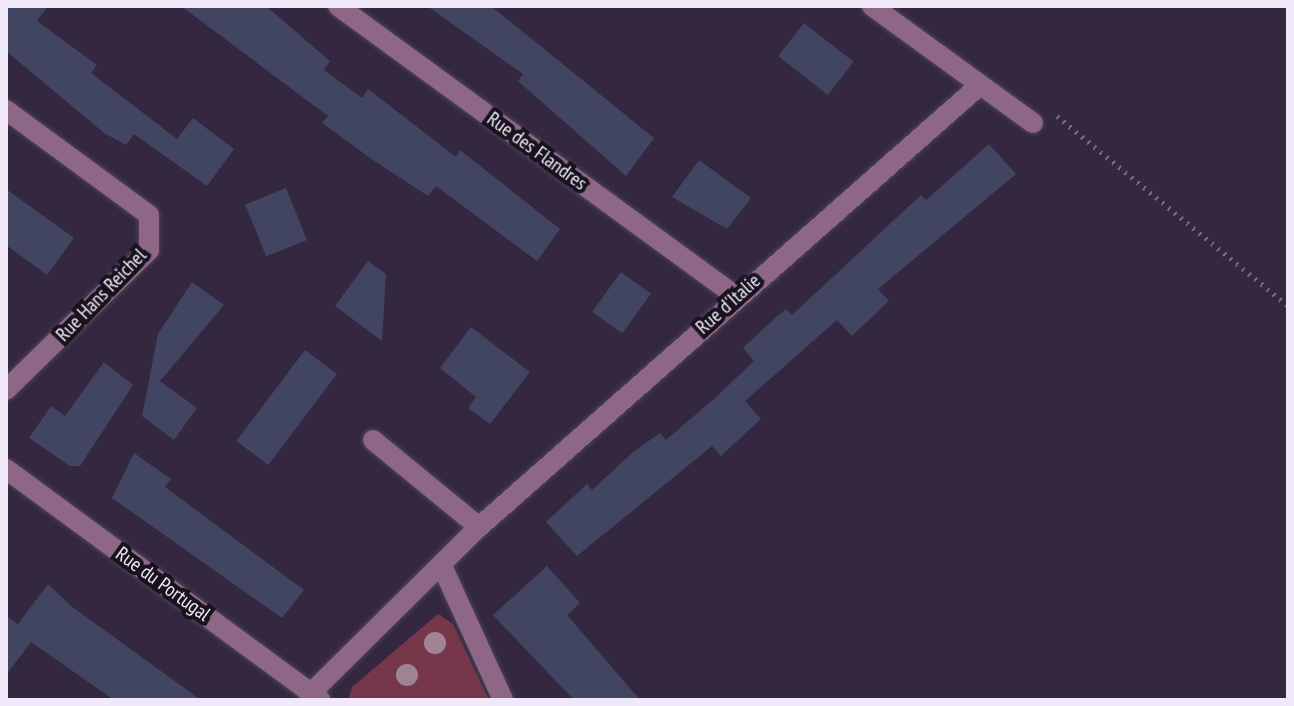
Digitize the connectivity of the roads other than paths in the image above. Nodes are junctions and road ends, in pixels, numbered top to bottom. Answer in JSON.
{"nodes":[{"id":1,"x":338,"y":6,"type":"edge"},
{"id":2,"x":872,"y":6,"type":"edge"},
{"id":3,"x":980,"y":85,"type":"junction"},
{"id":4,"x":6,"y":110,"type":"edge"},
{"id":5,"x":1026,"y":118,"type":"road end"},
{"id":6,"x":736,"y":296,"type":"junction"},
{"id":7,"x":6,"y":390,"type":"edge"},
{"id":8,"x":373,"y":440,"type":"dead end"},
{"id":9,"x":6,"y":469,"type":"edge"},
{"id":10,"x":479,"y":527,"type":"junction"},
{"id":11,"x":442,"y":566,"type":"junction"},
{"id":12,"x":316,"y":697,"type":"edge"},
{"id":13,"x":503,"y":700,"type":"edge"}],
"edges":[{"from":1,"to":6,"type":"street","name":"Rue des Flandres"},
{"from":2,"to":3,"type":"street"},
{"from":3,"to":5,"type":"street"},
{"from":3,"to":6,"type":"street","name":"Rue d'Italie"},
{"from":4,"to":7,"type":"street","name":"Rue Hans Reichel"},
{"from":6,"to":10,"type":"street","name":"Rue d'Italie"},
{"from":8,"to":10,"type":"street"},
{"from":9,"to":12,"type":"street","name":"Rue du Portugal"},
{"from":10,"to":11,"type":"street","name":"Rue d'Italie"},
{"from":11,"to":12,"type":"street","name":"Rue d'Italie"},
{"from":11,"to":13,"type":"street"}]}
